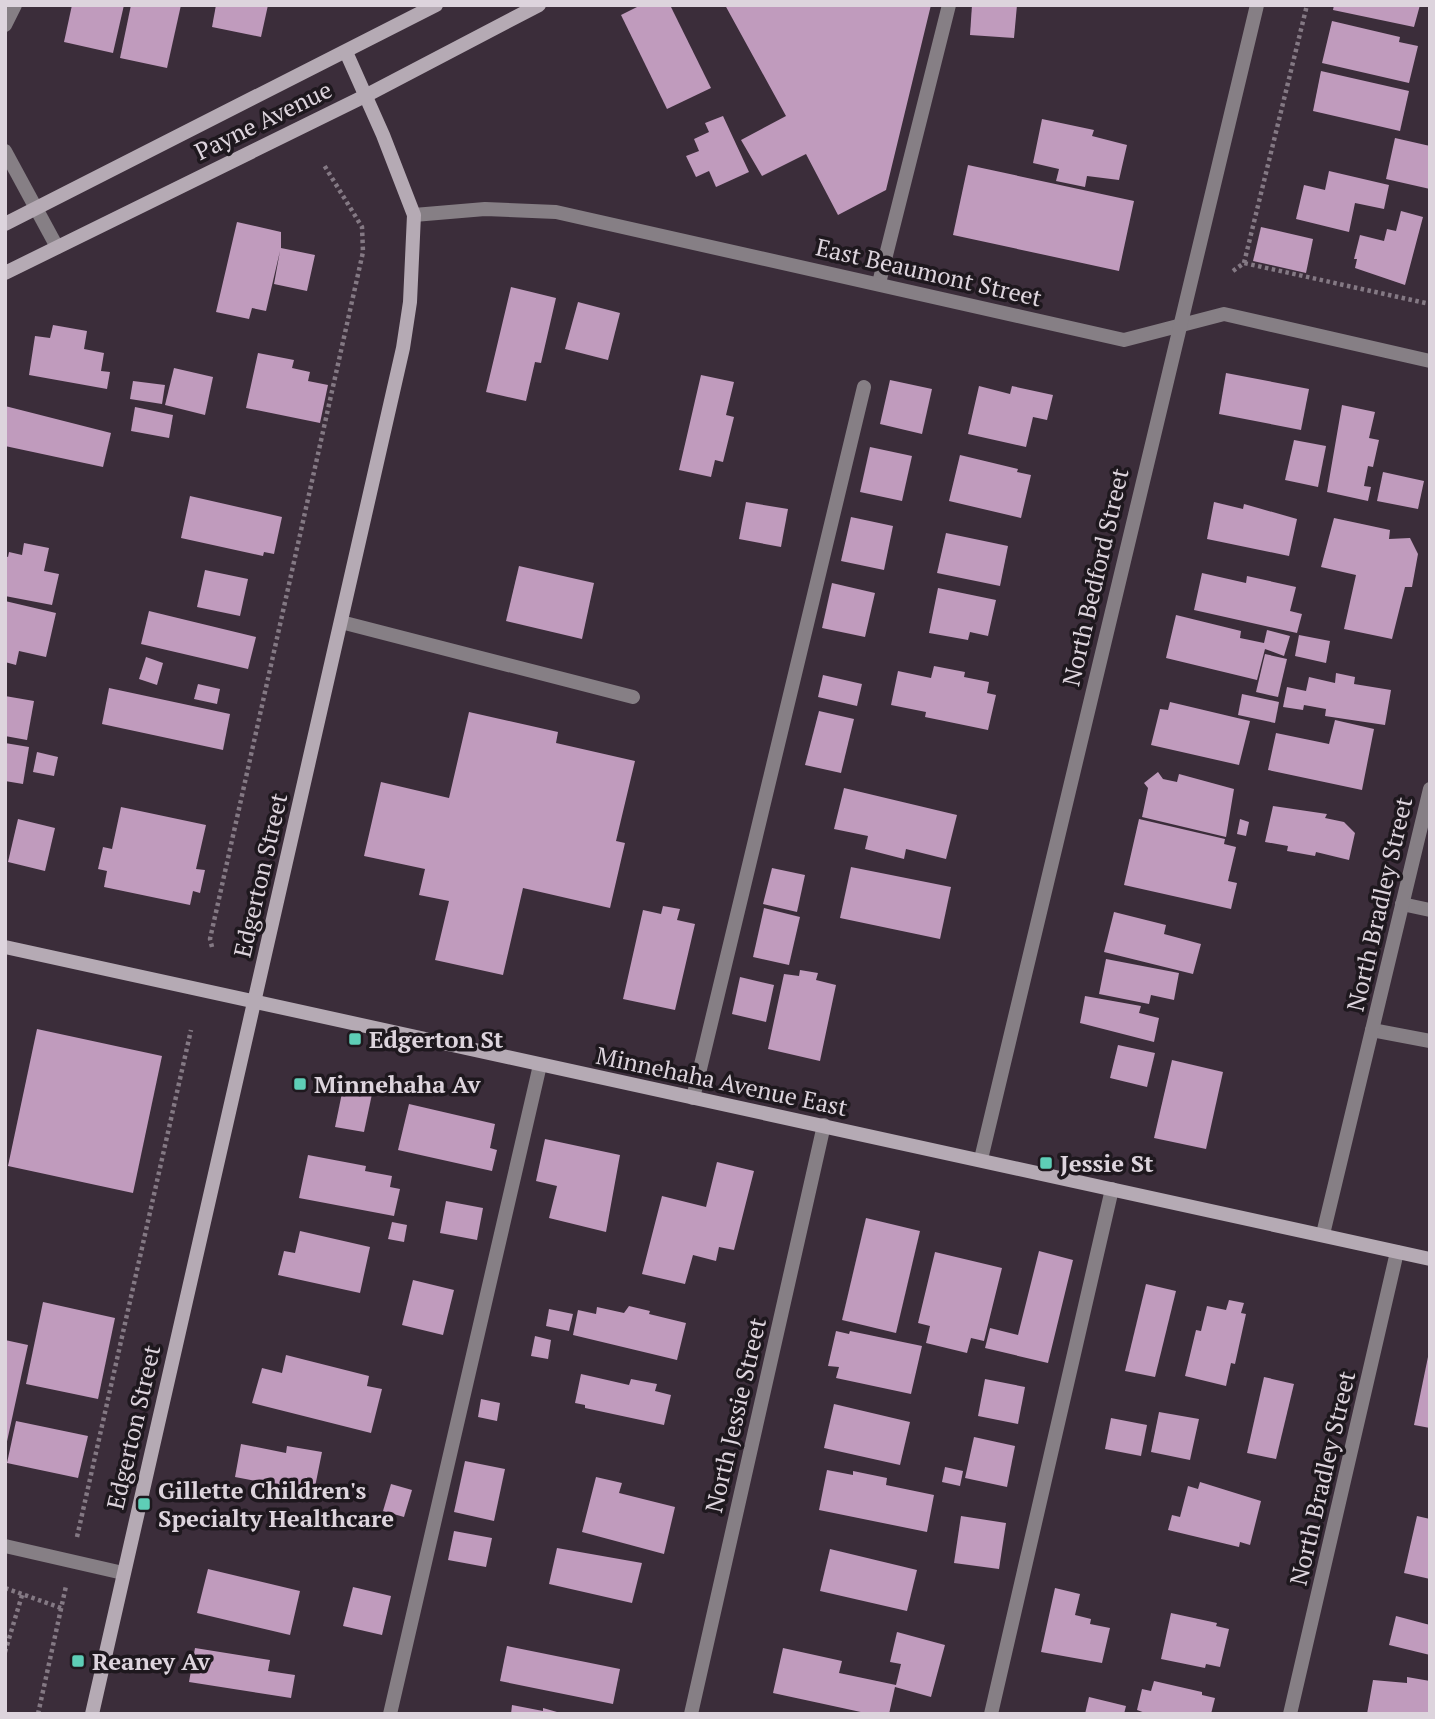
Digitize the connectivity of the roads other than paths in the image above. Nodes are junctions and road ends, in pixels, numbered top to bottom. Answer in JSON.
{"nodes":[{"id":1,"x":15,"y":5,"type":"edge"},
{"id":2,"x":436,"y":5,"type":"edge"},
{"id":3,"x":539,"y":5,"type":"edge"},
{"id":4,"x":949,"y":5,"type":"edge"},
{"id":5,"x":1257,"y":5,"type":"edge"},
{"id":6,"x":5,"y":25,"type":"edge"},
{"id":7,"x":346,"y":52,"type":"junction"},
{"id":8,"x":367,"y":95,"type":"junction"},
{"id":9,"x":5,"y":151,"type":"edge"},
{"id":10,"x":36,"y":208,"type":"junction"},
{"id":11,"x":414,"y":215,"type":"junction"},
{"id":12,"x":5,"y":224,"type":"edge"},
{"id":13,"x":57,"y":247,"type":"junction"},
{"id":14,"x":5,"y":274,"type":"edge"},
{"id":15,"x":879,"y":283,"type":"junction"},
{"id":16,"x":1178,"y":326,"type":"junction"},
{"id":17,"x":1430,"y":361,"type":"edge"},
{"id":18,"x":864,"y":387,"type":"dead end"},
{"id":19,"x":341,"y":622,"type":"junction"},
{"id":20,"x":633,"y":697,"type":"dead end"},
{"id":21,"x":1430,"y":789,"type":"edge"},
{"id":22,"x":1402,"y":904,"type":"junction"},
{"id":23,"x":1430,"y":910,"type":"edge"},
{"id":24,"x":5,"y":947,"type":"edge"},
{"id":25,"x":254,"y":1004,"type":"junction"},
{"id":26,"x":1372,"y":1030,"type":"junction"},
{"id":27,"x":1430,"y":1041,"type":"edge"},
{"id":28,"x":540,"y":1065,"type":"junction"},
{"id":29,"x":692,"y":1098,"type":"junction"},
{"id":30,"x":824,"y":1125,"type":"junction"},
{"id":31,"x":981,"y":1159,"type":"junction"},
{"id":32,"x":1112,"y":1189,"type":"junction"},
{"id":33,"x":1323,"y":1234,"type":"junction"},
{"id":34,"x":1397,"y":1252,"type":"junction"},
{"id":35,"x":1430,"y":1259,"type":"edge"},
{"id":36,"x":5,"y":1546,"type":"edge"},
{"id":37,"x":123,"y":1573,"type":"junction"},
{"id":38,"x":92,"y":1714,"type":"edge"},
{"id":39,"x":390,"y":1714,"type":"edge"},
{"id":40,"x":691,"y":1714,"type":"edge"},
{"id":41,"x":991,"y":1714,"type":"edge"},
{"id":42,"x":1290,"y":1714,"type":"edge"}],
"edges":[{"from":1,"to":6,"type":"street"},
{"from":2,"to":7,"type":"street","name":"Payne Avenue"},
{"from":3,"to":8,"type":"street","name":"Payne Avenue"},
{"from":4,"to":15,"type":"street"},
{"from":5,"to":16,"type":"street","name":"North Bedford Street"},
{"from":7,"to":8,"type":"street","name":"Edgerton Street"},
{"from":7,"to":10,"type":"street","name":"Payne Avenue"},
{"from":8,"to":11,"type":"street","name":"Edgerton Street"},
{"from":8,"to":13,"type":"street","name":"Payne Avenue"},
{"from":9,"to":10,"type":"street"},
{"from":10,"to":12,"type":"street","name":"Payne Avenue"},
{"from":10,"to":13,"type":"street"},
{"from":11,"to":15,"type":"street","name":"East Beaumont Street"},
{"from":11,"to":19,"type":"street","name":"Edgerton Street"},
{"from":13,"to":14,"type":"street","name":"Payne Avenue"},
{"from":15,"to":16,"type":"street","name":"East Beaumont Street"},
{"from":16,"to":17,"type":"street","name":"East Beaumont Street"},
{"from":16,"to":31,"type":"street","name":"North Bedford Street"},
{"from":18,"to":29,"type":"street"},
{"from":19,"to":20,"type":"street"},
{"from":19,"to":25,"type":"street","name":"Edgerton Street"},
{"from":21,"to":22,"type":"street","name":"North Bradley Street"},
{"from":22,"to":23,"type":"street"},
{"from":22,"to":26,"type":"street","name":"North Bradley Street"},
{"from":24,"to":25,"type":"street","name":"Minnehaha Avenue East"},
{"from":25,"to":28,"type":"street","name":"Minnehaha Avenue East"},
{"from":25,"to":37,"type":"street","name":"Edgerton Street"},
{"from":26,"to":27,"type":"street"},
{"from":26,"to":33,"type":"street","name":"North Bradley Street"},
{"from":28,"to":29,"type":"street","name":"Minnehaha Avenue East"},
{"from":28,"to":39,"type":"street"},
{"from":29,"to":30,"type":"street","name":"Minnehaha Avenue East"},
{"from":30,"to":31,"type":"street","name":"Minnehaha Avenue East"},
{"from":30,"to":40,"type":"street","name":"North Jessie Street"},
{"from":31,"to":32,"type":"street","name":"Minnehaha Avenue East"},
{"from":32,"to":33,"type":"street","name":"Minnehaha Avenue East"},
{"from":32,"to":41,"type":"street"},
{"from":33,"to":34,"type":"street","name":"Minnehaha Avenue East"},
{"from":34,"to":35,"type":"street","name":"Minnehaha Avenue East"},
{"from":34,"to":42,"type":"street","name":"North Bradley Street"},
{"from":36,"to":37,"type":"street"},
{"from":37,"to":38,"type":"street","name":"Edgerton Street"}]}
